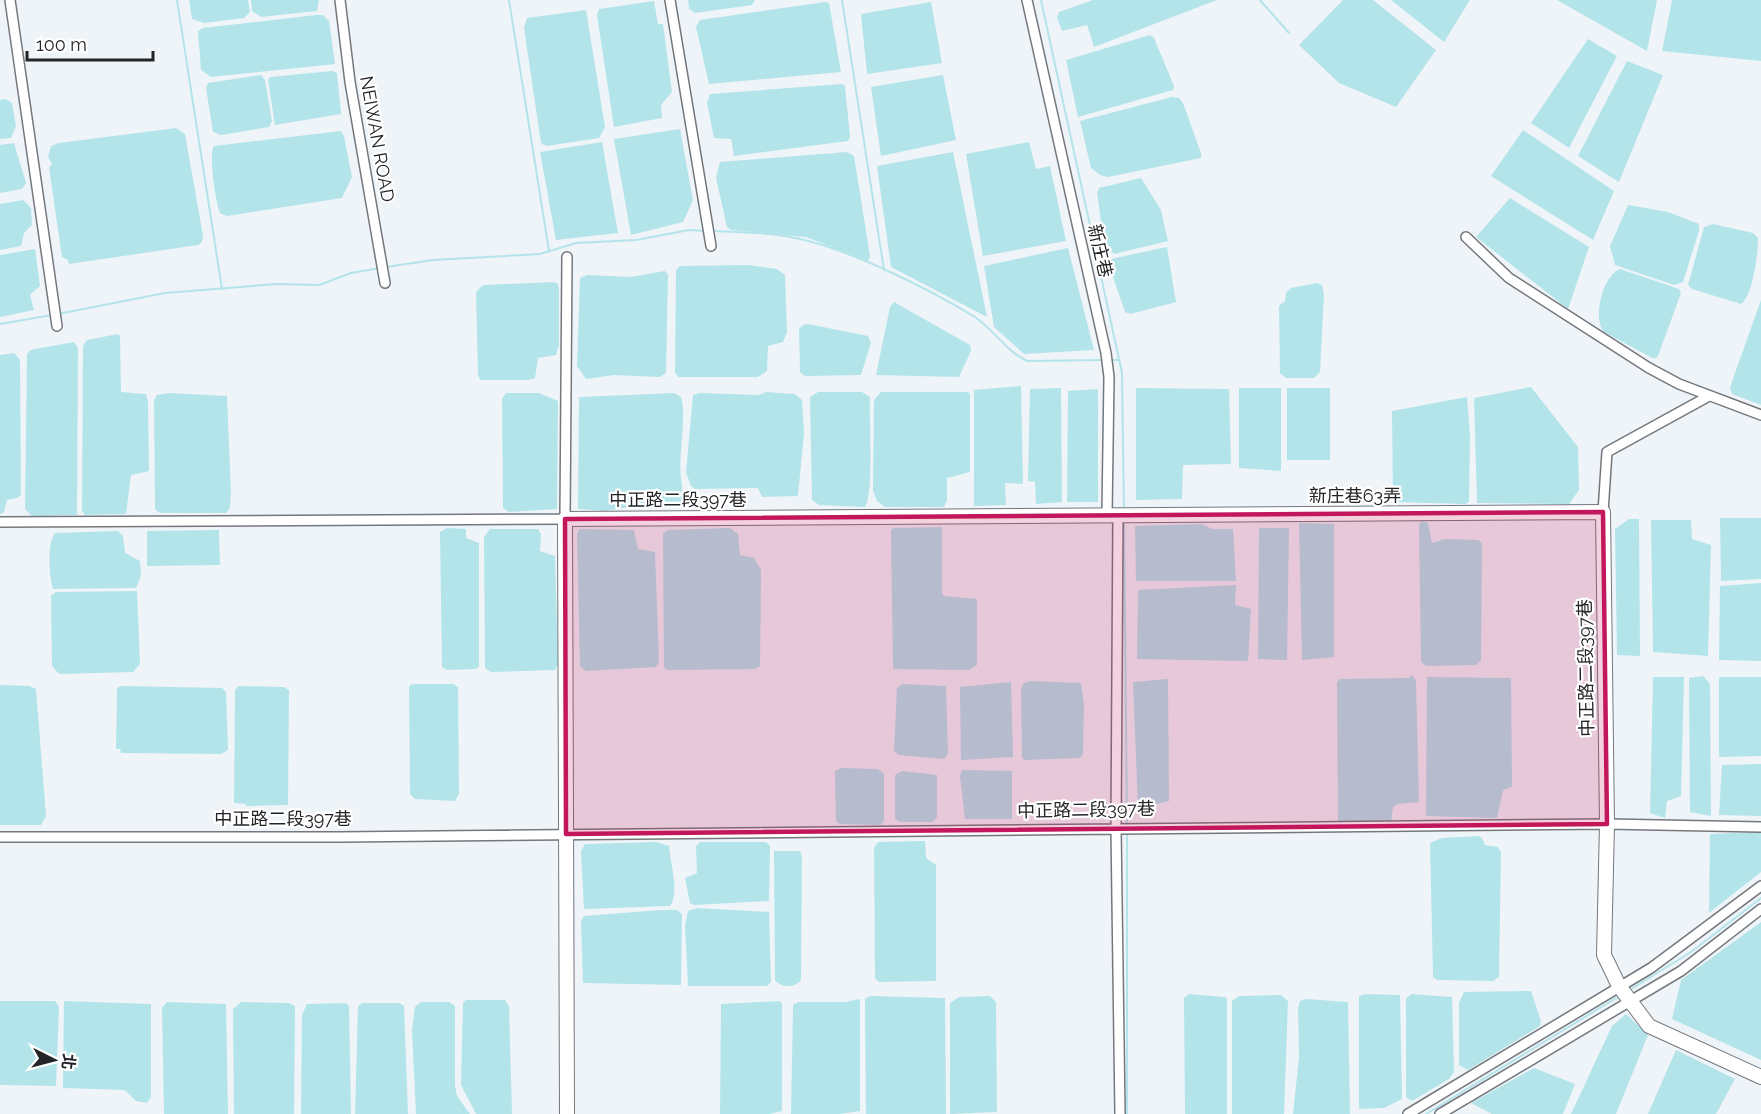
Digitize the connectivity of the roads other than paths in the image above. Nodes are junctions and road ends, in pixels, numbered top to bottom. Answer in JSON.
{"nodes":[{"id":1,"x":9,"y":0,"type":"edge"},
{"id":2,"x":340,"y":0,"type":"edge"},
{"id":3,"x":670,"y":0,"type":"edge"},
{"id":4,"x":1027,"y":0,"type":"edge"},
{"id":5,"x":1466,"y":237,"type":"dead end"},
{"id":6,"x":711,"y":246,"type":"dead end"},
{"id":7,"x":567,"y":257,"type":"dead end"},
{"id":8,"x":385,"y":283,"type":"dead end"},
{"id":9,"x":57,"y":326,"type":"dead end"},
{"id":10,"x":1709,"y":396,"type":"junction"},
{"id":11,"x":1761,"y":415,"type":"edge"},
{"id":12,"x":1603,"y":512,"type":"junction"},
{"id":13,"x":1113,"y":514,"type":"junction"},
{"id":14,"x":565,"y":519,"type":"junction"},
{"id":15,"x":0,"y":522,"type":"edge"},
{"id":16,"x":1607,"y":824,"type":"junction"},
{"id":17,"x":1761,"y":826,"type":"edge"},
{"id":18,"x":1116,"y":828,"type":"junction"},
{"id":19,"x":566,"y":834,"type":"junction"},
{"id":20,"x":0,"y":837,"type":"edge"},
{"id":21,"x":1761,"y":886,"type":"edge"},
{"id":22,"x":1761,"y":909,"type":"edge"},
{"id":23,"x":1619,"y":986,"type":"junction"},
{"id":24,"x":1630,"y":1001,"type":"junction"},
{"id":25,"x":1761,"y":1077,"type":"edge"},
{"id":26,"x":567,"y":1114,"type":"edge"},
{"id":27,"x":1119,"y":1114,"type":"edge"},
{"id":28,"x":1408,"y":1114,"type":"edge"},
{"id":29,"x":1440,"y":1114,"type":"edge"}],
"edges":[{"from":1,"to":9,"type":"street"},
{"from":2,"to":8,"type":"street","name":"NEIWAN ROAD"},
{"from":3,"to":6,"type":"street"},
{"from":4,"to":13,"type":"street","name":"新庄巷"},
{"from":5,"to":10,"type":"street"},
{"from":7,"to":14,"type":"street"},
{"from":10,"to":11,"type":"street"},
{"from":10,"to":12,"type":"street"},
{"from":12,"to":13,"type":"street","name":"新庄巷63弄"},
{"from":12,"to":16,"type":"street","name":"中正路二段397巷"},
{"from":13,"to":14,"type":"street","name":"中正路二段397巷"},
{"from":13,"to":18,"type":"street","name":"新庄巷"},
{"from":14,"to":15,"type":"street"},
{"from":14,"to":19,"type":"street"},
{"from":16,"to":17,"type":"street","name":"中正路二段397巷"},
{"from":16,"to":18,"type":"street","name":"中正路二段397巷"},
{"from":16,"to":23,"type":"street","name":"中正路二段397巷"},
{"from":18,"to":19,"type":"street","name":"中正路二段397巷"},
{"from":18,"to":27,"type":"street","name":"新庄巷"},
{"from":19,"to":20,"type":"street","name":"中正路二段397巷"},
{"from":19,"to":26,"type":"street"},
{"from":21,"to":23,"type":"street"},
{"from":22,"to":24,"type":"street"},
{"from":23,"to":24,"type":"street","name":"中正路二段397巷"},
{"from":23,"to":28,"type":"street"},
{"from":24,"to":25,"type":"street","name":"中正路二段397巷"},
{"from":24,"to":29,"type":"street"}]}
